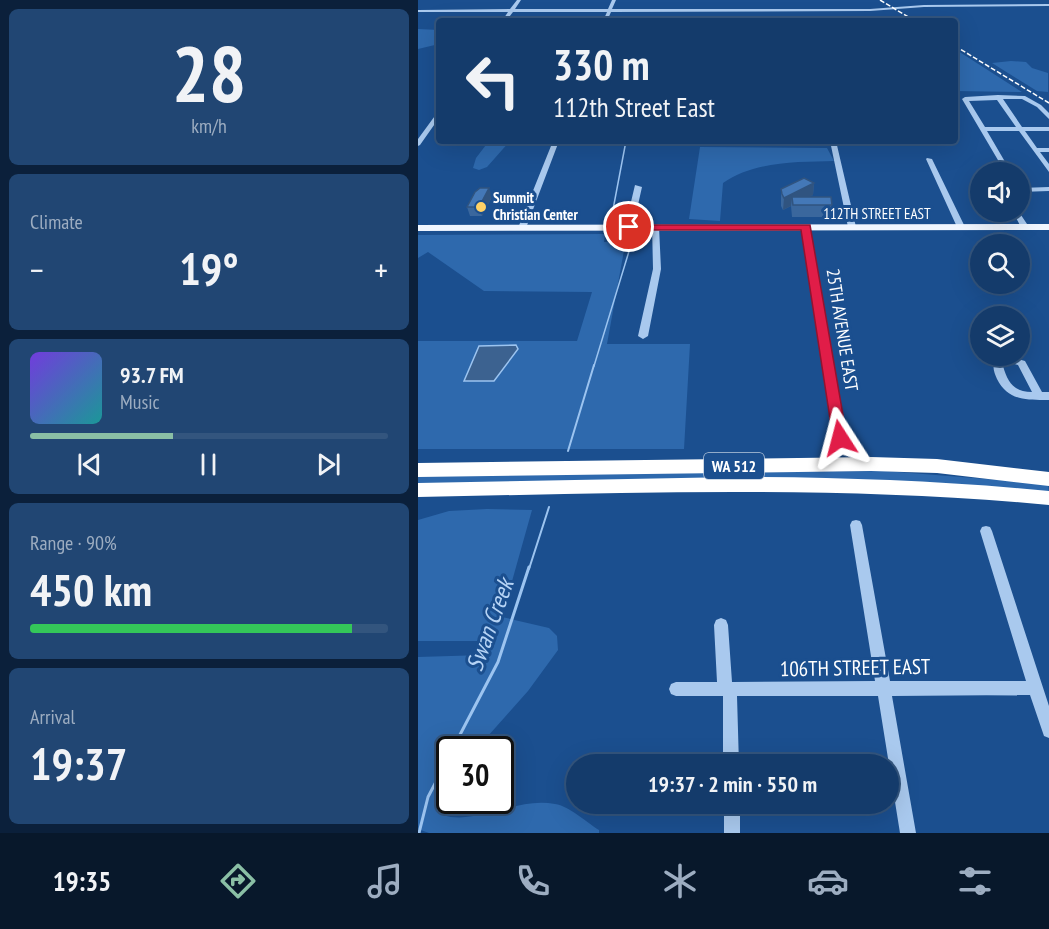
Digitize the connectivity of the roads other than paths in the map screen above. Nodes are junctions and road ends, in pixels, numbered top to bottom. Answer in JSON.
{"nodes":[{"id":1,"x":519,"y":0,"type":"edge"},
{"id":2,"x":614,"y":0,"type":"edge"},
{"id":3,"x":1008,"y":0,"type":"edge"},
{"id":4,"x":1048,"y":5,"type":"edge"},
{"id":5,"x":1013,"y":6,"type":"junction"},
{"id":6,"x":801,"y":10,"type":"junction"},
{"id":7,"x":418,"y":11,"type":"edge"},
{"id":8,"x":511,"y":11,"type":"junction"},
{"id":9,"x":609,"y":11,"type":"junction"},
{"id":10,"x":506,"y":18,"type":"edge"},
{"id":11,"x":606,"y":18,"type":"edge"},
{"id":12,"x":803,"y":18,"type":"edge"},
{"id":13,"x":998,"y":97,"type":"junction"},
{"id":14,"x":1048,"y":117,"type":"edge"},
{"id":15,"x":436,"y":118,"type":"edge"},
{"id":16,"x":982,"y":129,"type":"junction"},
{"id":17,"x":1021,"y":129,"type":"junction"},
{"id":18,"x":1048,"y":129,"type":"edge"},
{"id":19,"x":418,"y":144,"type":"edge"},
{"id":20,"x":555,"y":144,"type":"edge"},
{"id":21,"x":834,"y":144,"type":"edge"},
{"id":22,"x":1035,"y":150,"type":"junction"},
{"id":23,"x":1048,"y":150,"type":"edge"},
{"id":24,"x":929,"y":159,"type":"dead end"},
{"id":25,"x":1002,"y":162,"type":"edge"},
{"id":26,"x":1048,"y":169,"type":"edge"},
{"id":27,"x":638,"y":187,"type":"dead end"},
{"id":28,"x":1048,"y":189,"type":"edge"},
{"id":29,"x":1030,"y":190,"type":"edge"},
{"id":30,"x":1022,"y":222,"type":"edge"},
{"id":31,"x":629,"y":227,"type":"junction"},
{"id":32,"x":655,"y":227,"type":"junction"},
{"id":33,"x":806,"y":227,"type":"junction"},
{"id":34,"x":852,"y":227,"type":"junction"},
{"id":35,"x":961,"y":227,"type":"junction"},
{"id":36,"x":1025,"y":227,"type":"junction"},
{"id":37,"x":1048,"y":227,"type":"edge"},
{"id":38,"x":418,"y":228,"type":"edge"},
{"id":39,"x":522,"y":228,"type":"junction"},
{"id":40,"x":643,"y":336,"type":"dead end"},
{"id":41,"x":1044,"y":396,"type":"edge"},
{"id":42,"x":840,"y":438,"type":"dead end"},
{"id":43,"x":871,"y":464,"type":"junction"},
{"id":44,"x":418,"y":470,"type":"edge"},
{"id":45,"x":1048,"y":470,"type":"edge"},
{"id":46,"x":1048,"y":479,"type":"edge"},
{"id":47,"x":418,"y":490,"type":"edge"},
{"id":48,"x":1048,"y":499,"type":"edge"},
{"id":49,"x":856,"y":525,"type":"dead end"},
{"id":50,"x":986,"y":531,"type":"dead end"},
{"id":51,"x":721,"y":625,"type":"dead end"},
{"id":52,"x":882,"y":688,"type":"junction"},
{"id":53,"x":1035,"y":688,"type":"junction"},
{"id":54,"x":676,"y":689,"type":"dead end"},
{"id":55,"x":730,"y":691,"type":"junction"},
{"id":56,"x":1048,"y":731,"type":"edge"},
{"id":57,"x":731,"y":754,"type":"edge"},
{"id":58,"x":732,"y":814,"type":"edge"},
{"id":59,"x":732,"y":833,"type":"edge"},
{"id":60,"x":908,"y":833,"type":"edge"}],
"edges":[{"from":1,"to":8,"type":"street"},
{"from":2,"to":9,"type":"street"},
{"from":3,"to":5,"type":"street"},
{"from":4,"to":5,"type":"street"},
{"from":5,"to":6,"type":"street"},
{"from":6,"to":9,"type":"street"},
{"from":6,"to":12,"type":"street"},
{"from":7,"to":8,"type":"street"},
{"from":8,"to":9,"type":"street"},
{"from":8,"to":10,"type":"street"},
{"from":9,"to":11,"type":"street"},
{"from":13,"to":14,"type":"street"},
{"from":13,"to":16,"type":"street"},
{"from":13,"to":17,"type":"street"},
{"from":15,"to":19,"type":"street"},
{"from":16,"to":17,"type":"street"},
{"from":16,"to":25,"type":"street"},
{"from":17,"to":18,"type":"street"},
{"from":17,"to":22,"type":"street"},
{"from":20,"to":39,"type":"street"},
{"from":21,"to":34,"type":"street"},
{"from":22,"to":23,"type":"street"},
{"from":22,"to":26,"type":"street"},
{"from":24,"to":35,"type":"street"},
{"from":27,"to":31,"type":"street"},
{"from":28,"to":29,"type":"street"},
{"from":30,"to":36,"type":"street"},
{"from":31,"to":32,"type":"main road","name":"112TH STREET EAST"},
{"from":31,"to":39,"type":"main road","name":"112TH STREET EAST"},
{"from":32,"to":33,"type":"main road","name":"112TH STREET EAST"},
{"from":32,"to":40,"type":"street"},
{"from":33,"to":34,"type":"main road","name":"112TH STREET EAST"},
{"from":33,"to":42,"type":"street","name":"25TH AVENUE EAST"},
{"from":34,"to":35,"type":"main road","name":"112TH STREET EAST"},
{"from":35,"to":36,"type":"main road","name":"112TH STREET EAST"},
{"from":36,"to":37,"type":"main road","name":"112TH STREET EAST"},
{"from":38,"to":39,"type":"main road","name":"112TH STREET EAST"},
{"from":41,"to":41,"type":"street"},
{"from":43,"to":44,"type":"highway","number":"WA 512"},
{"from":43,"to":45,"type":"highway"},
{"from":43,"to":46,"type":"highway","number":"WA 512"},
{"from":47,"to":48,"type":"highway","number":"WA 512"},
{"from":49,"to":52,"type":"street"},
{"from":50,"to":53,"type":"street"},
{"from":51,"to":55,"type":"street"},
{"from":52,"to":53,"type":"street","name":"106TH STREET EAST"},
{"from":52,"to":55,"type":"street","name":"106TH STREET EAST"},
{"from":52,"to":60,"type":"street"},
{"from":53,"to":56,"type":"street"},
{"from":54,"to":55,"type":"street","name":"106TH STREET EAST"},
{"from":55,"to":57,"type":"street"},
{"from":58,"to":59,"type":"street"}]}
